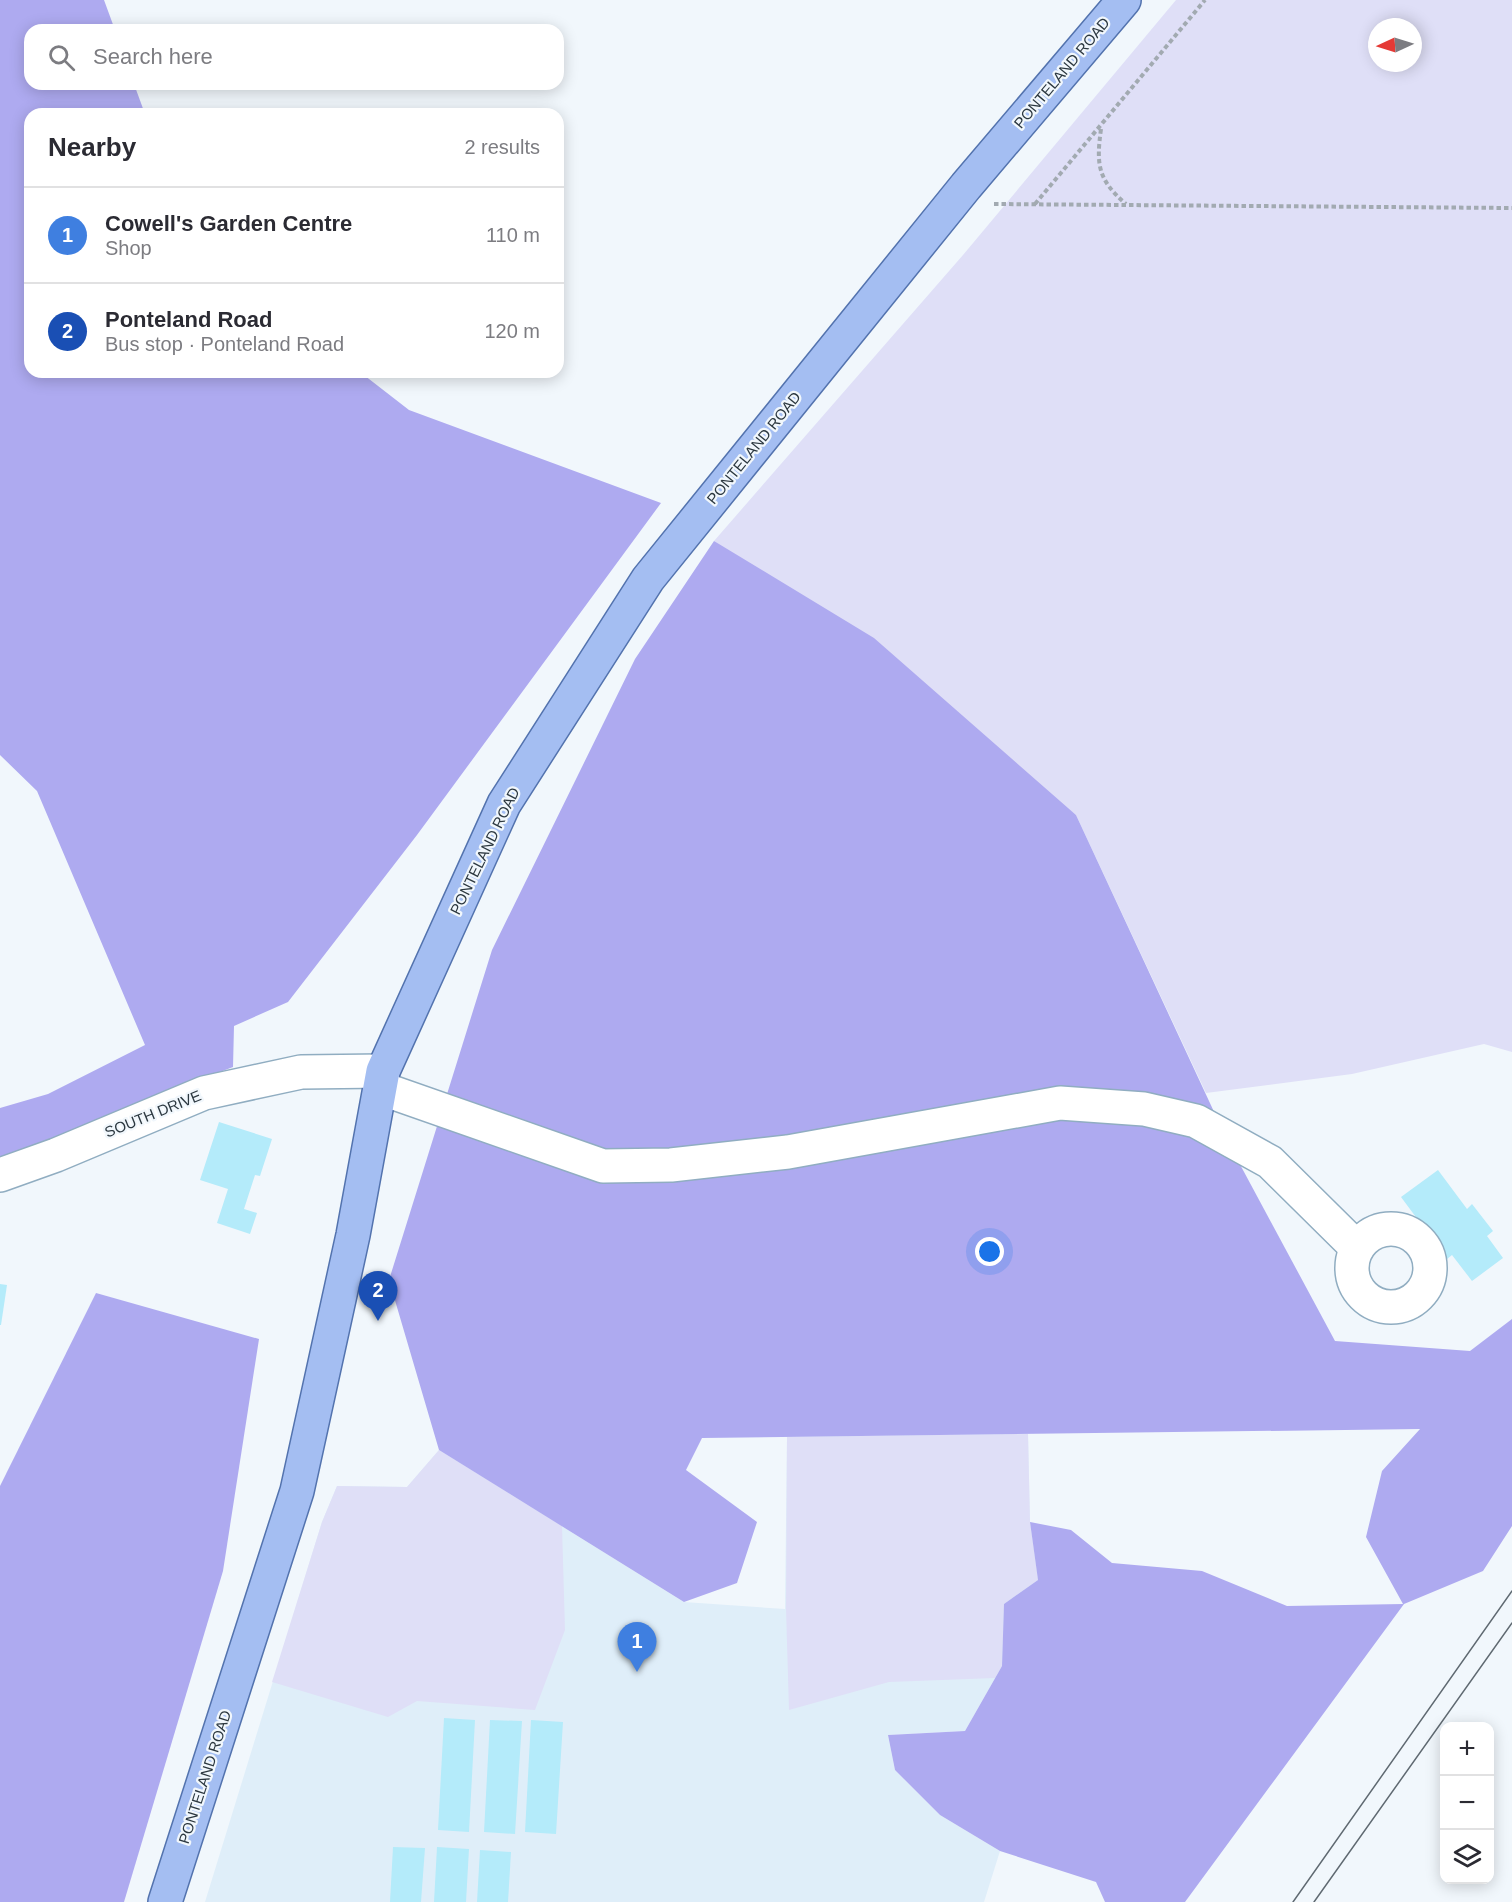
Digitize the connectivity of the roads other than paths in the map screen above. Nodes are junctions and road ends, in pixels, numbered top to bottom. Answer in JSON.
{"nodes":[{"id":1,"x":1124,"y":0,"type":"edge"},
{"id":2,"x":382,"y":1080,"type":"junction"},
{"id":3,"x":0,"y":1175,"type":"edge"},
{"id":4,"x":1357,"y":1248,"type":"dead end"},
{"id":5,"x":165,"y":1902,"type":"edge"}],
"edges":[{"from":1,"to":2,"type":"main road","name":"PONTELAND ROAD"},
{"from":2,"to":3,"type":"lane","name":"SOUTH DRIVE"},
{"from":2,"to":4,"type":"lane","name":"SOUTH DRIVE"},
{"from":2,"to":5,"type":"main road","name":"PONTELAND ROAD"}]}
